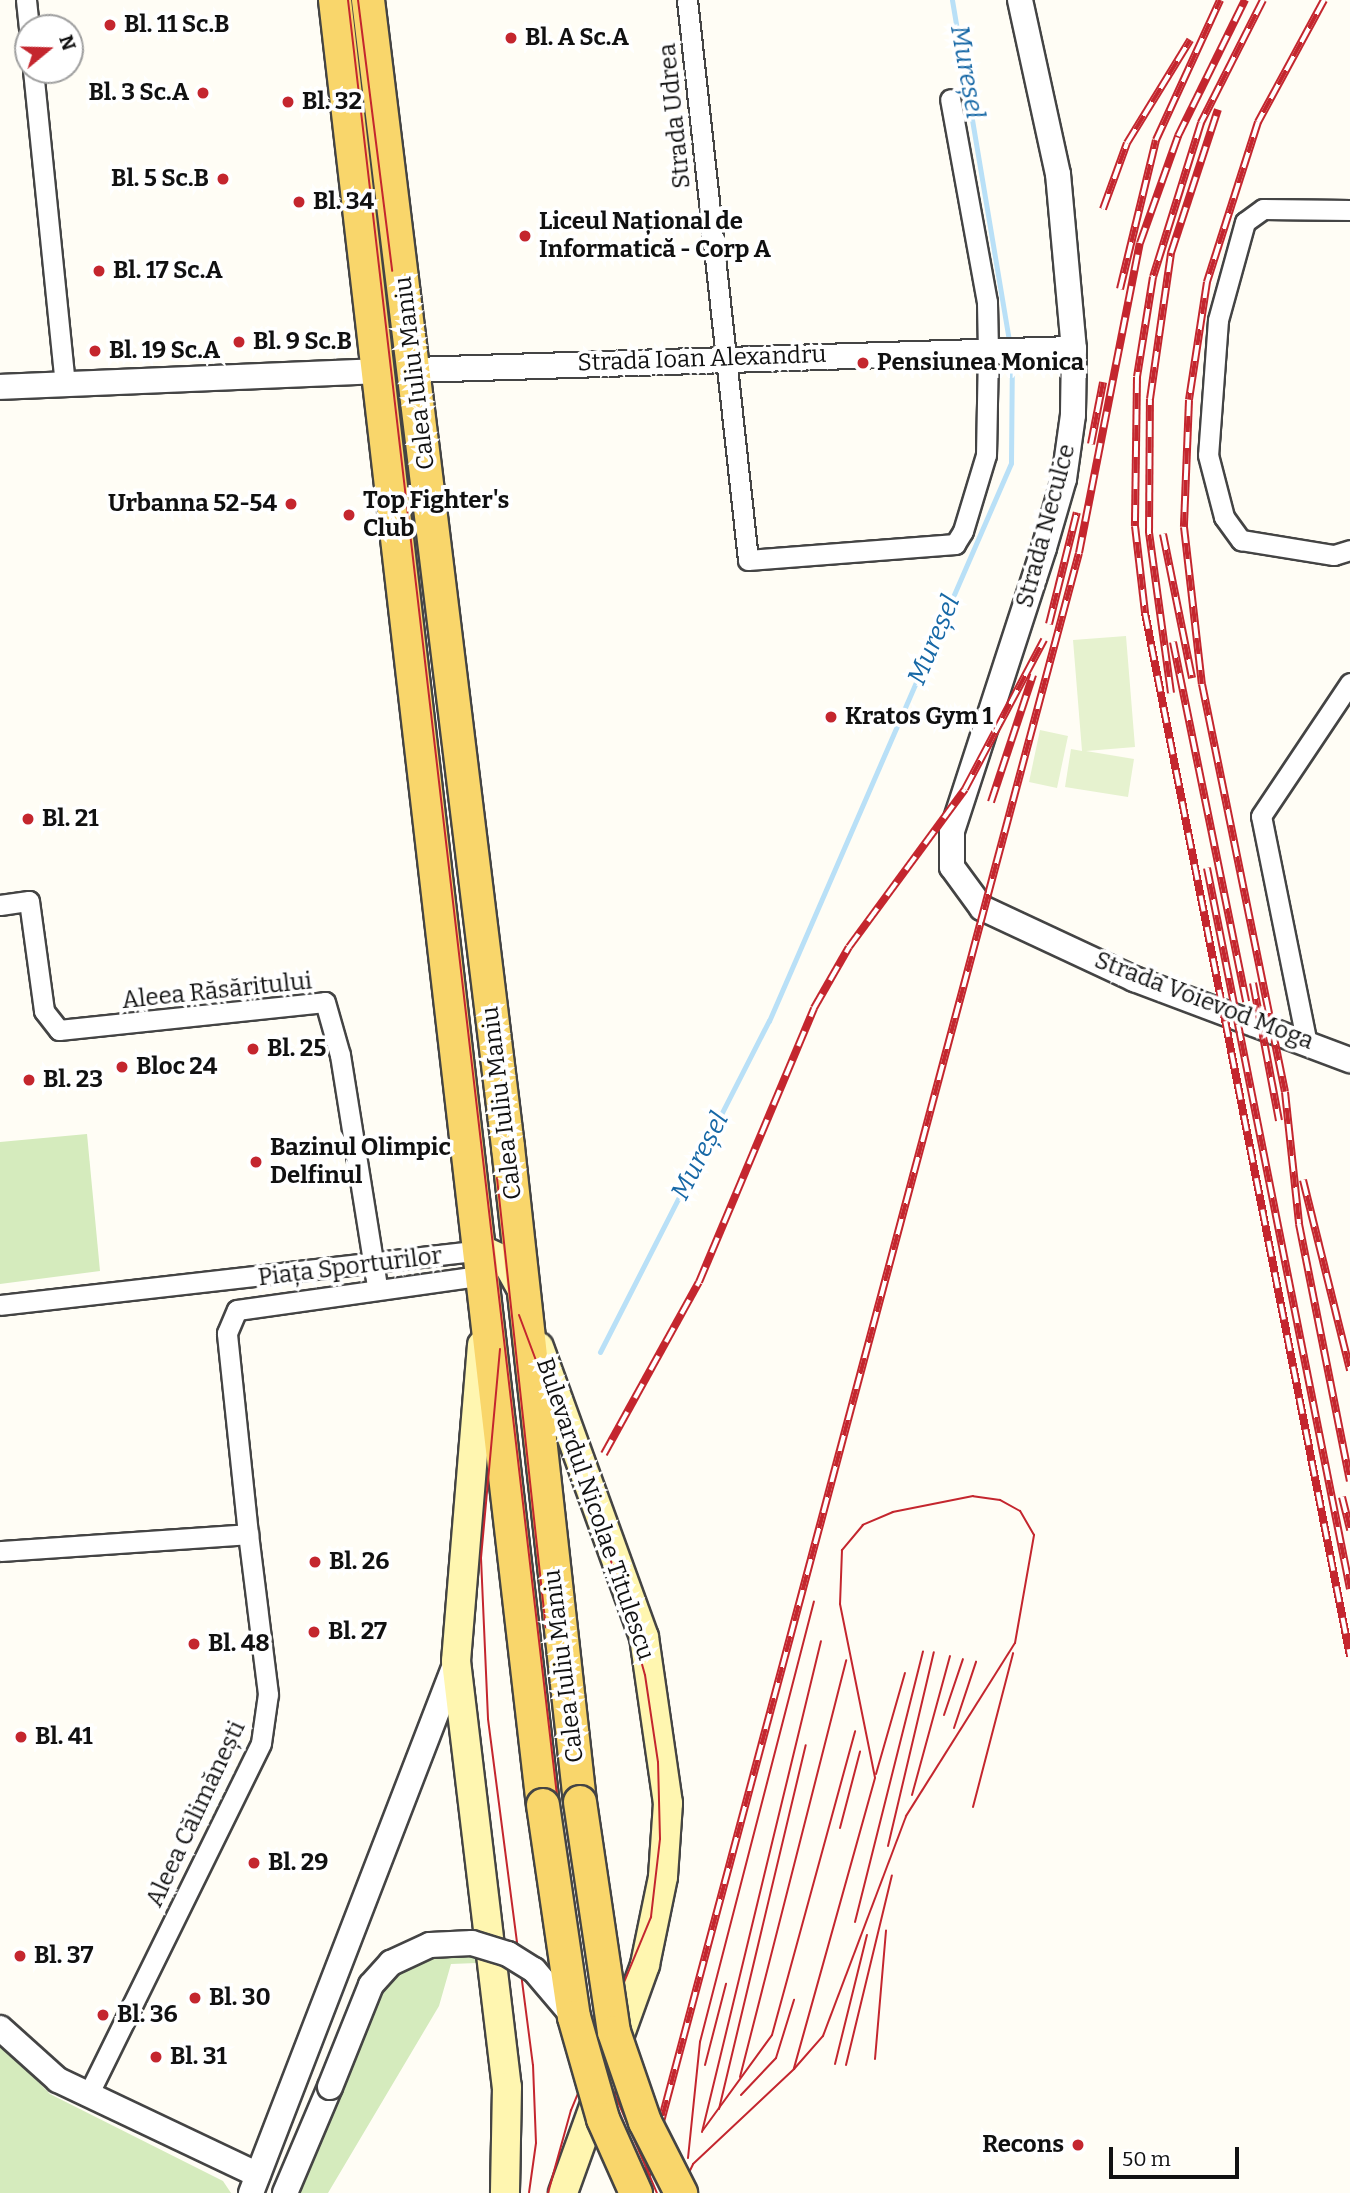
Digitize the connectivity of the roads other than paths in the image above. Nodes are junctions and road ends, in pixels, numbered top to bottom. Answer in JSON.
{"nodes":[{"id":1,"x":335,"y":0,"type":"edge"},
{"id":2,"x":368,"y":0,"type":"edge"},
{"id":3,"x":687,"y":0,"type":"edge"},
{"id":4,"x":1020,"y":0,"type":"edge"},
{"id":5,"x":34,"y":84,"type":"edge"},
{"id":6,"x":950,"y":99,"type":"dead end"},
{"id":7,"x":1350,"y":210,"type":"edge"},
{"id":8,"x":1073,"y":349,"type":"junction"},
{"id":9,"x":988,"y":351,"type":"junction"},
{"id":10,"x":727,"y":356,"type":"junction"},
{"id":11,"x":415,"y":370,"type":"junction"},
{"id":12,"x":381,"y":371,"type":"junction"},
{"id":13,"x":65,"y":383,"type":"junction"},
{"id":14,"x":0,"y":387,"type":"edge"},
{"id":15,"x":1350,"y":550,"type":"edge"},
{"id":16,"x":1350,"y":683,"type":"edge"},
{"id":17,"x":0,"y":905,"type":"edge"},
{"id":18,"x":982,"y":908,"type":"joint"},
{"id":19,"x":1306,"y":1039,"type":"junction"},
{"id":20,"x":1350,"y":1060,"type":"edge"},
{"id":21,"x":373,"y":1263,"type":"junction"},
{"id":22,"x":485,"y":1274,"type":"junction"},
{"id":23,"x":377,"y":1287,"type":"junction"},
{"id":24,"x":523,"y":1292,"type":"junction"},
{"id":25,"x":0,"y":1305,"type":"edge"},
{"id":26,"x":248,"y":1534,"type":"junction"},
{"id":27,"x":0,"y":1551,"type":"edge"},
{"id":28,"x":456,"y":1661,"type":"junction"},
{"id":29,"x":574,"y":2017,"type":"junction"},
{"id":30,"x":0,"y":2028,"type":"edge"},
{"id":31,"x":88,"y":2095,"type":"junction"},
{"id":32,"x":254,"y":2184,"type":"edge"},
{"id":33,"x":285,"y":2193,"type":"edge"},
{"id":34,"x":505,"y":2193,"type":"edge"},
{"id":35,"x":563,"y":2193,"type":"edge"},
{"id":36,"x":636,"y":2193,"type":"edge"},
{"id":37,"x":681,"y":2193,"type":"edge"}],
"edges":[{"from":1,"to":12,"type":"main road","name":"Calea Iuliu Maniu"},
{"from":2,"to":11,"type":"main road","name":"Calea Iuliu Maniu"},
{"from":3,"to":10,"type":"street","name":"Strada Udrea"},
{"from":4,"to":8,"type":"street","name":"Strada Neculce"},
{"from":5,"to":13,"type":"street"},
{"from":6,"to":9,"type":"street"},
{"from":7,"to":15,"type":"street"},
{"from":8,"to":9,"type":"street","name":"Strada Ioan Alexandru"},
{"from":8,"to":18,"type":"street","name":"Strada Neculce"},
{"from":9,"to":10,"type":"street","name":"Strada Ioan Alexandru"},
{"from":9,"to":10,"type":"street","name":"Strada Udrea"},
{"from":10,"to":11,"type":"street","name":"Strada Ioan Alexandru"},
{"from":11,"to":24,"type":"main road","name":"Calea Iuliu Maniu"},
{"from":12,"to":13,"type":"street"},
{"from":12,"to":22,"type":"main road","name":"Calea Iuliu Maniu"},
{"from":13,"to":14,"type":"street"},
{"from":16,"to":19,"type":"street"},
{"from":17,"to":21,"type":"street","name":"Aleea Răsăritului"},
{"from":18,"to":19,"type":"street","name":"Strada Voievod Moga"},
{"from":19,"to":20,"type":"street","name":"Strada Voievod Moga"},
{"from":21,"to":22,"type":"street","name":"Piața Sporturilor"},
{"from":21,"to":23,"type":"street"},
{"from":21,"to":25,"type":"street","name":"Piața Sporturilor"},
{"from":22,"to":23,"type":"street","name":"Piața Sporturilor"},
{"from":22,"to":24,"type":"main road","name":"Bulevardul Nicolae Titulescu"},
{"from":22,"to":28,"type":"main road"},
{"from":22,"to":29,"type":"main road","name":"Calea Iuliu Maniu","bridge":true},
{"from":23,"to":26,"type":"street","name":"Piața Sporturilor"},
{"from":24,"to":35,"type":"main road","name":"Bulevardul Nicolae Titulescu"},
{"from":24,"to":37,"type":"main road","name":"Calea Iuliu Maniu","bridge":true},
{"from":26,"to":27,"type":"street"},
{"from":26,"to":31,"type":"street","name":"Aleea Călimănești"},
{"from":28,"to":32,"type":"street"},
{"from":28,"to":34,"type":"main road"},
{"from":29,"to":33,"type":"street","bridge":true},
{"from":29,"to":36,"type":"main road","name":"Calea Iuliu Maniu","bridge":true},
{"from":30,"to":31,"type":"street"},
{"from":31,"to":32,"type":"street"}]}
